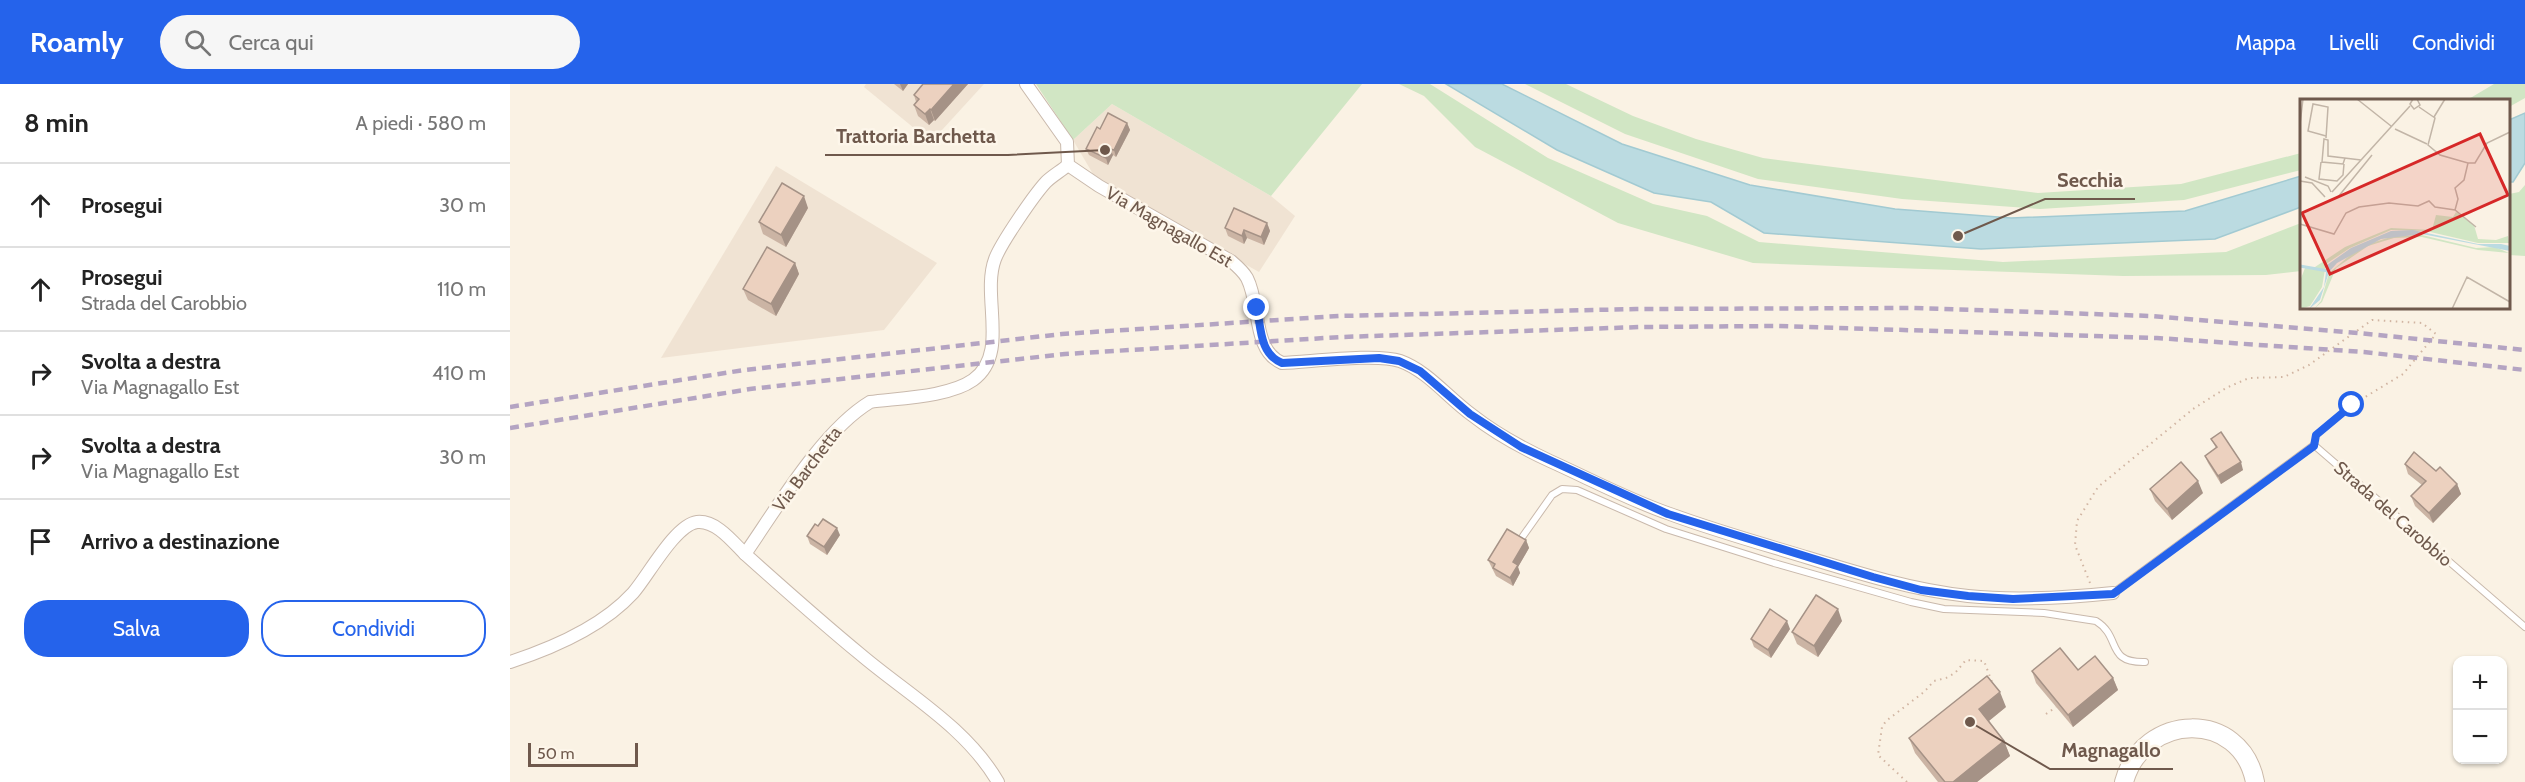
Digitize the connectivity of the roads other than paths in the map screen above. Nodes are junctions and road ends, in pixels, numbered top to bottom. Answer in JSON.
{"nodes":[{"id":1,"x":1026,"y":84,"type":"edge"},
{"id":2,"x":1068,"y":165,"type":"junction"},
{"id":3,"x":1523,"y":536,"type":"edge"},
{"id":4,"x":745,"y":554,"type":"junction"},
{"id":5,"x":2113,"y":594,"type":"joint"},
{"id":6,"x":2525,"y":627,"type":"edge"},
{"id":7,"x":510,"y":662,"type":"edge"},
{"id":8,"x":2145,"y":662,"type":"dead end"},
{"id":9,"x":998,"y":782,"type":"edge"},
{"id":10,"x":2124,"y":782,"type":"edge"},
{"id":11,"x":2255,"y":782,"type":"edge"}],
"edges":[{"from":1,"to":2,"type":"street"},
{"from":2,"to":4,"type":"street","name":"Via Barchetta"},
{"from":2,"to":5,"type":"street","name":"Via Magnagallo Est"},
{"from":3,"to":8,"type":"lane"},
{"from":4,"to":7,"type":"street"},
{"from":4,"to":9,"type":"street"},
{"from":5,"to":6,"type":"lane","name":"Strada del Carobbio"},
{"from":10,"to":11,"type":"main road"}]}
